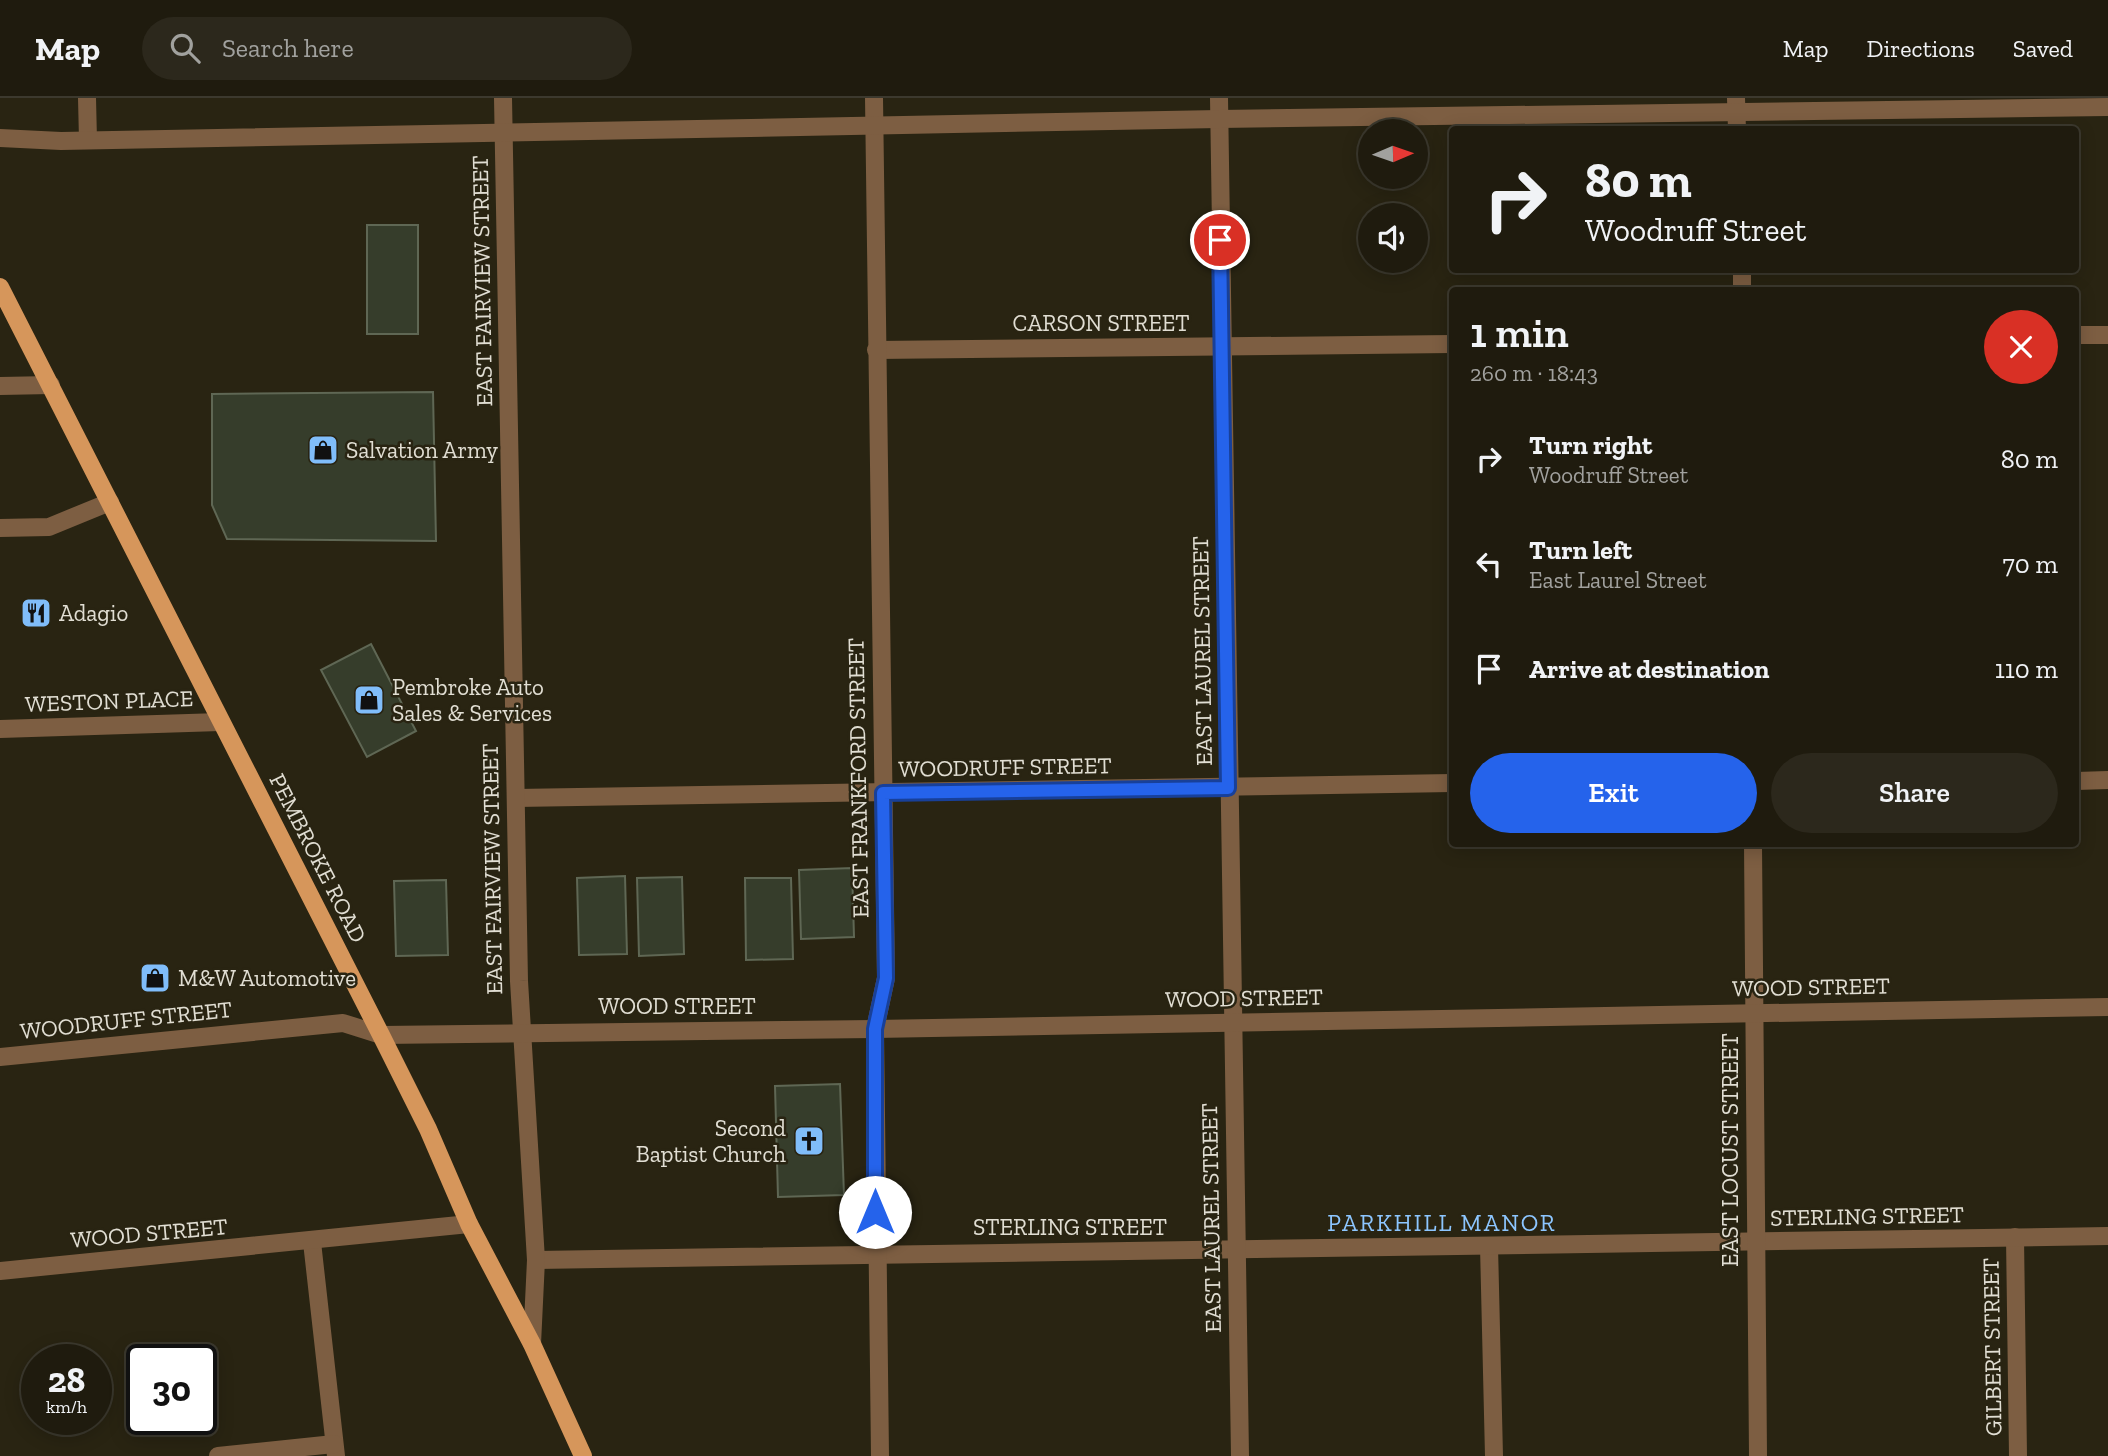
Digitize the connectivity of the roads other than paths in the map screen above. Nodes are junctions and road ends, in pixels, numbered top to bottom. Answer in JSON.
{"nodes":[{"id":1,"x":87,"y":98,"type":"edge"},
{"id":2,"x":503,"y":98,"type":"edge"},
{"id":3,"x":874,"y":98,"type":"edge"},
{"id":4,"x":1219,"y":98,"type":"edge"},
{"id":5,"x":2108,"y":107,"type":"edge"},
{"id":6,"x":1737,"y":113,"type":"edge"},
{"id":7,"x":1219,"y":118,"type":"junction"},
{"id":8,"x":874,"y":126,"type":"junction"},
{"id":9,"x":504,"y":131,"type":"junction"},
{"id":10,"x":0,"y":138,"type":"edge"},
{"id":11,"x":88,"y":140,"type":"junction"},
{"id":12,"x":0,"y":287,"type":"edge"},
{"id":13,"x":2079,"y":335,"type":"edge"},
{"id":14,"x":2108,"y":335,"type":"edge"},
{"id":15,"x":1449,"y":345,"type":"edge"},
{"id":16,"x":1221,"y":347,"type":"junction"},
{"id":17,"x":876,"y":349,"type":"junction"},
{"id":18,"x":51,"y":385,"type":"junction"},
{"id":19,"x":0,"y":386,"type":"edge"},
{"id":20,"x":110,"y":502,"type":"junction"},
{"id":21,"x":0,"y":528,"type":"edge"},
{"id":22,"x":220,"y":722,"type":"junction"},
{"id":23,"x":0,"y":729,"type":"edge"},
{"id":24,"x":2079,"y":780,"type":"edge"},
{"id":25,"x":2108,"y":780,"type":"edge"},
{"id":26,"x":1449,"y":783,"type":"edge"},
{"id":27,"x":1228,"y":788,"type":"junction"},
{"id":28,"x":883,"y":793,"type":"junction"},
{"id":29,"x":516,"y":797,"type":"junction"},
{"id":30,"x":1753,"y":847,"type":"edge"},
{"id":31,"x":2108,"y":1007,"type":"edge"},
{"id":32,"x":1755,"y":1012,"type":"junction"},
{"id":33,"x":1231,"y":1023,"type":"junction"},
{"id":34,"x":875,"y":1029,"type":"junction"},
{"id":35,"x":520,"y":1031,"type":"junction"},
{"id":36,"x":381,"y":1034,"type":"junction"},
{"id":37,"x":0,"y":1057,"type":"edge"},
{"id":38,"x":469,"y":1224,"type":"junction"},
{"id":39,"x":2108,"y":1236,"type":"edge"},
{"id":40,"x":2015,"y":1237,"type":"junction"},
{"id":41,"x":312,"y":1242,"type":"junction"},
{"id":42,"x":1754,"y":1242,"type":"junction"},
{"id":43,"x":1489,"y":1246,"type":"junction"},
{"id":44,"x":1238,"y":1251,"type":"junction"},
{"id":45,"x":876,"y":1252,"type":"junction"},
{"id":46,"x":536,"y":1260,"type":"junction"},
{"id":47,"x":0,"y":1271,"type":"edge"},
{"id":48,"x":532,"y":1344,"type":"junction"},
{"id":49,"x":335,"y":1450,"type":"edge"},
{"id":50,"x":218,"y":1456,"type":"edge"},
{"id":51,"x":583,"y":1456,"type":"edge"},
{"id":52,"x":880,"y":1456,"type":"edge"},
{"id":53,"x":1240,"y":1456,"type":"edge"},
{"id":54,"x":1494,"y":1456,"type":"edge"},
{"id":55,"x":1758,"y":1456,"type":"edge"},
{"id":56,"x":2018,"y":1456,"type":"edge"}],
"edges":[{"from":1,"to":11,"type":"street"},
{"from":2,"to":9,"type":"street","name":"EAST FAIRVIEW STREET"},
{"from":3,"to":8,"type":"street","name":"EAST FRANKFORD STREET"},
{"from":4,"to":7,"type":"street","name":"EAST LAUREL STREET"},
{"from":5,"to":6,"type":"street"},
{"from":6,"to":7,"type":"street"},
{"from":7,"to":8,"type":"street"},
{"from":7,"to":16,"type":"street","name":"EAST LAUREL STREET"},
{"from":8,"to":9,"type":"street"},
{"from":8,"to":17,"type":"street","name":"EAST FRANKFORD STREET"},
{"from":9,"to":11,"type":"street"},
{"from":9,"to":29,"type":"street","name":"EAST FAIRVIEW STREET"},
{"from":10,"to":11,"type":"street"},
{"from":12,"to":18,"type":"main road","name":"PEMBROKE ROAD"},
{"from":13,"to":14,"type":"street"},
{"from":15,"to":16,"type":"street","name":"CARSON STREET"},
{"from":16,"to":17,"type":"street","name":"CARSON STREET"},
{"from":16,"to":27,"type":"street","name":"EAST LAUREL STREET"},
{"from":17,"to":28,"type":"street","name":"EAST FRANKFORD STREET"},
{"from":18,"to":19,"type":"street"},
{"from":18,"to":20,"type":"main road","name":"PEMBROKE ROAD"},
{"from":20,"to":21,"type":"street"},
{"from":20,"to":22,"type":"main road","name":"PEMBROKE ROAD"},
{"from":22,"to":23,"type":"street","name":"WESTON PLACE"},
{"from":22,"to":36,"type":"main road","name":"PEMBROKE ROAD"},
{"from":24,"to":25,"type":"street"},
{"from":26,"to":27,"type":"street","name":"WOODRUFF STREET"},
{"from":27,"to":28,"type":"street","name":"WOODRUFF STREET"},
{"from":27,"to":33,"type":"street","name":"EAST LAUREL STREET"},
{"from":28,"to":29,"type":"street","name":"WOODRUFF STREET"},
{"from":28,"to":34,"type":"street","name":"EAST FRANKFORD STREET"},
{"from":29,"to":35,"type":"street","name":"EAST FAIRVIEW STREET"},
{"from":30,"to":32,"type":"street","name":"EAST LOCUST STREET"},
{"from":31,"to":32,"type":"street","name":"WOOD STREET"},
{"from":32,"to":33,"type":"street","name":"WOOD STREET"},
{"from":32,"to":42,"type":"street","name":"EAST LOCUST STREET"},
{"from":33,"to":34,"type":"street","name":"WOOD STREET"},
{"from":33,"to":44,"type":"street","name":"EAST LAUREL STREET"},
{"from":34,"to":35,"type":"street","name":"WOOD STREET"},
{"from":34,"to":45,"type":"street","name":"EAST FRANKFORD STREET"},
{"from":35,"to":36,"type":"street","name":"WOOD STREET"},
{"from":35,"to":46,"type":"street","name":"EAST FAIRVIEW STREET"},
{"from":36,"to":37,"type":"street","name":"WOODRUFF STREET"},
{"from":36,"to":38,"type":"main road","name":"PEMBROKE ROAD"},
{"from":38,"to":41,"type":"street","name":"WOOD STREET"},
{"from":38,"to":48,"type":"main road","name":"PEMBROKE ROAD"},
{"from":39,"to":40,"type":"street","name":"STERLING STREET"},
{"from":40,"to":42,"type":"street","name":"STERLING STREET"},
{"from":40,"to":56,"type":"street","name":"GILBERT STREET"},
{"from":41,"to":47,"type":"street","name":"WOOD STREET"},
{"from":41,"to":49,"type":"street"},
{"from":42,"to":43,"type":"street","name":"STERLING STREET"},
{"from":42,"to":55,"type":"street","name":"EAST LOCUST STREET"},
{"from":43,"to":44,"type":"street","name":"STERLING STREET"},
{"from":43,"to":54,"type":"street"},
{"from":44,"to":45,"type":"street","name":"STERLING STREET"},
{"from":44,"to":53,"type":"street","name":"EAST LAUREL STREET"},
{"from":45,"to":46,"type":"street","name":"STERLING STREET"},
{"from":45,"to":52,"type":"street","name":"EAST FRANKFORD STREET"},
{"from":46,"to":48,"type":"street","name":"EAST FAIRVIEW STREET"},
{"from":48,"to":51,"type":"main road","name":"PEMBROKE ROAD"},
{"from":49,"to":50,"type":"street"}]}
